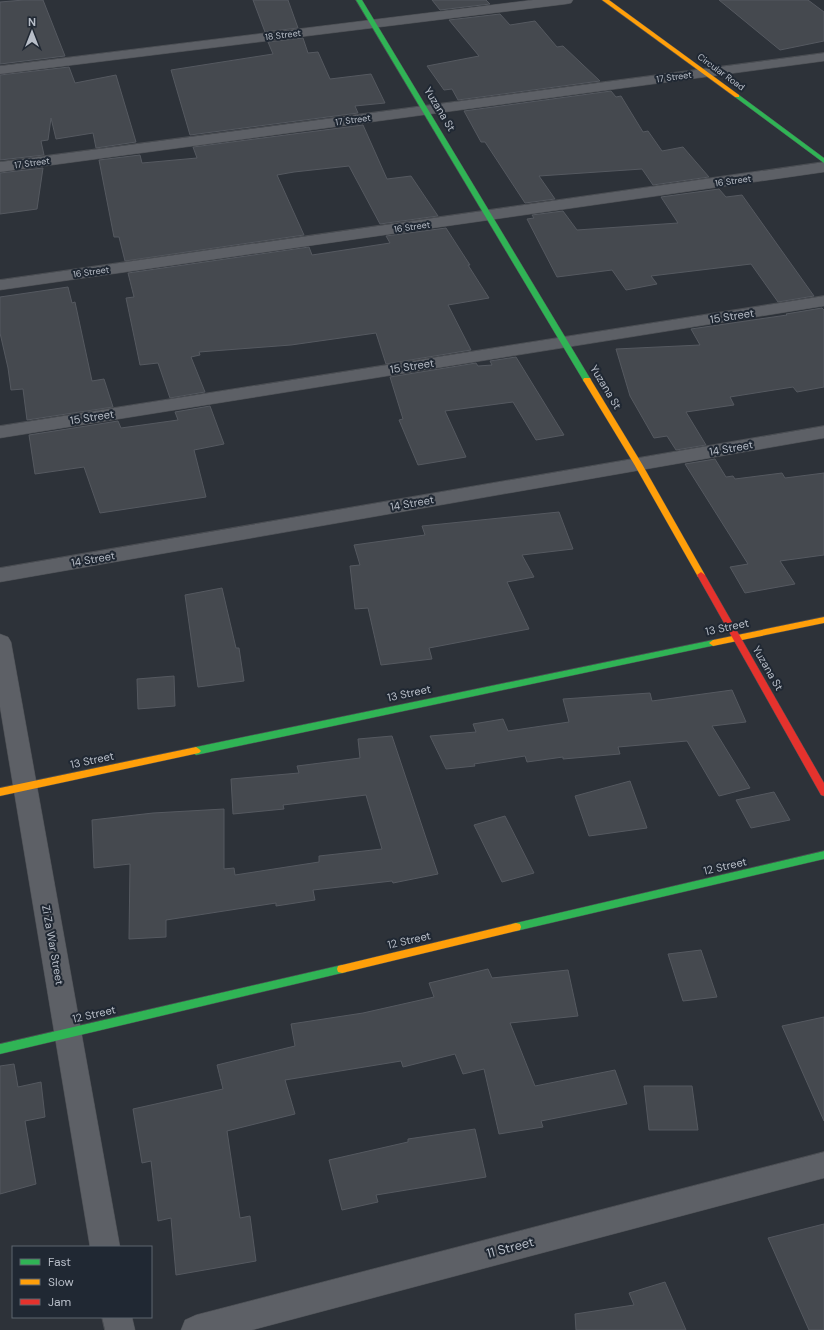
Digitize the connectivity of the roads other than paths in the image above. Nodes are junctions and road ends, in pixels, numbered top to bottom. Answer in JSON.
{"nodes":[{"id":1,"x":360,"y":0,"type":"edge"},
{"id":2,"x":566,"y":0,"type":"edge"},
{"id":3,"x":605,"y":0,"type":"edge"},
{"id":4,"x":374,"y":24,"type":"junction"},
{"id":5,"x":824,"y":57,"type":"edge"},
{"id":6,"x":0,"y":70,"type":"edge"},
{"id":7,"x":706,"y":73,"type":"junction"},
{"id":8,"x":427,"y":111,"type":"junction"},
{"id":9,"x":824,"y":161,"type":"edge"},
{"id":10,"x":0,"y":167,"type":"edge"},
{"id":11,"x":824,"y":168,"type":"edge"},
{"id":12,"x":489,"y":216,"type":"junction"},
{"id":13,"x":0,"y":286,"type":"edge"},
{"id":14,"x":824,"y":301,"type":"edge"},
{"id":15,"x":565,"y":342,"type":"junction"},
{"id":16,"x":0,"y":432,"type":"edge"},
{"id":17,"x":824,"y":432,"type":"edge"},
{"id":18,"x":638,"y":464,"type":"junction"},
{"id":19,"x":0,"y":575,"type":"edge"},
{"id":20,"x":824,"y":620,"type":"edge"},
{"id":21,"x":736,"y":637,"type":"junction"},
{"id":22,"x":0,"y":642,"type":"edge"},
{"id":23,"x":25,"y":787,"type":"junction"},
{"id":24,"x":0,"y":792,"type":"edge"},
{"id":25,"x":824,"y":792,"type":"edge"},
{"id":26,"x":824,"y":855,"type":"edge"},
{"id":27,"x":68,"y":1033,"type":"junction"},
{"id":28,"x":0,"y":1049,"type":"edge"},
{"id":29,"x":824,"y":1165,"type":"edge"},
{"id":30,"x":105,"y":1246,"type":"edge"},
{"id":31,"x":117,"y":1318,"type":"edge"},
{"id":32,"x":120,"y":1330,"type":"edge"},
{"id":33,"x":196,"y":1330,"type":"edge"}],
"edges":[{"from":1,"to":4,"type":"street","name":"Yuzana St"},
{"from":2,"to":4,"type":"street","name":"18 Street"},
{"from":3,"to":7,"type":"street","name":"Circular Road"},
{"from":4,"to":6,"type":"street","name":"18 Street"},
{"from":4,"to":8,"type":"street","name":"Yuzana St"},
{"from":5,"to":7,"type":"street","name":"17 Street"},
{"from":7,"to":8,"type":"street","name":"17 Street"},
{"from":7,"to":9,"type":"street","name":"Circular Road"},
{"from":8,"to":10,"type":"street","name":"17 Street"},
{"from":8,"to":12,"type":"street","name":"Yuzana St"},
{"from":11,"to":12,"type":"street","name":"16 Street"},
{"from":12,"to":13,"type":"street","name":"16 Street"},
{"from":12,"to":15,"type":"street","name":"Yuzana St"},
{"from":14,"to":15,"type":"street","name":"15 Street"},
{"from":15,"to":16,"type":"street","name":"15 Street"},
{"from":15,"to":18,"type":"street","name":"Yuzana St"},
{"from":17,"to":18,"type":"street","name":"14 Street"},
{"from":18,"to":19,"type":"street","name":"14 Street"},
{"from":18,"to":21,"type":"street","name":"Yuzana St"},
{"from":20,"to":21,"type":"street","name":"13 Street"},
{"from":21,"to":23,"type":"street","name":"13 Street"},
{"from":21,"to":25,"type":"street","name":"Yuzana St"},
{"from":22,"to":23,"type":"street","name":"Zi Za War Street"},
{"from":23,"to":24,"type":"street","name":"13 Street"},
{"from":23,"to":27,"type":"street","name":"Zi Za War Street"},
{"from":26,"to":27,"type":"street","name":"12 Street"},
{"from":27,"to":28,"type":"street","name":"12 Street"},
{"from":27,"to":30,"type":"street","name":"Zi Za War Street"},
{"from":29,"to":33,"type":"street","name":"11 Street"},
{"from":31,"to":32,"type":"street"}]}
